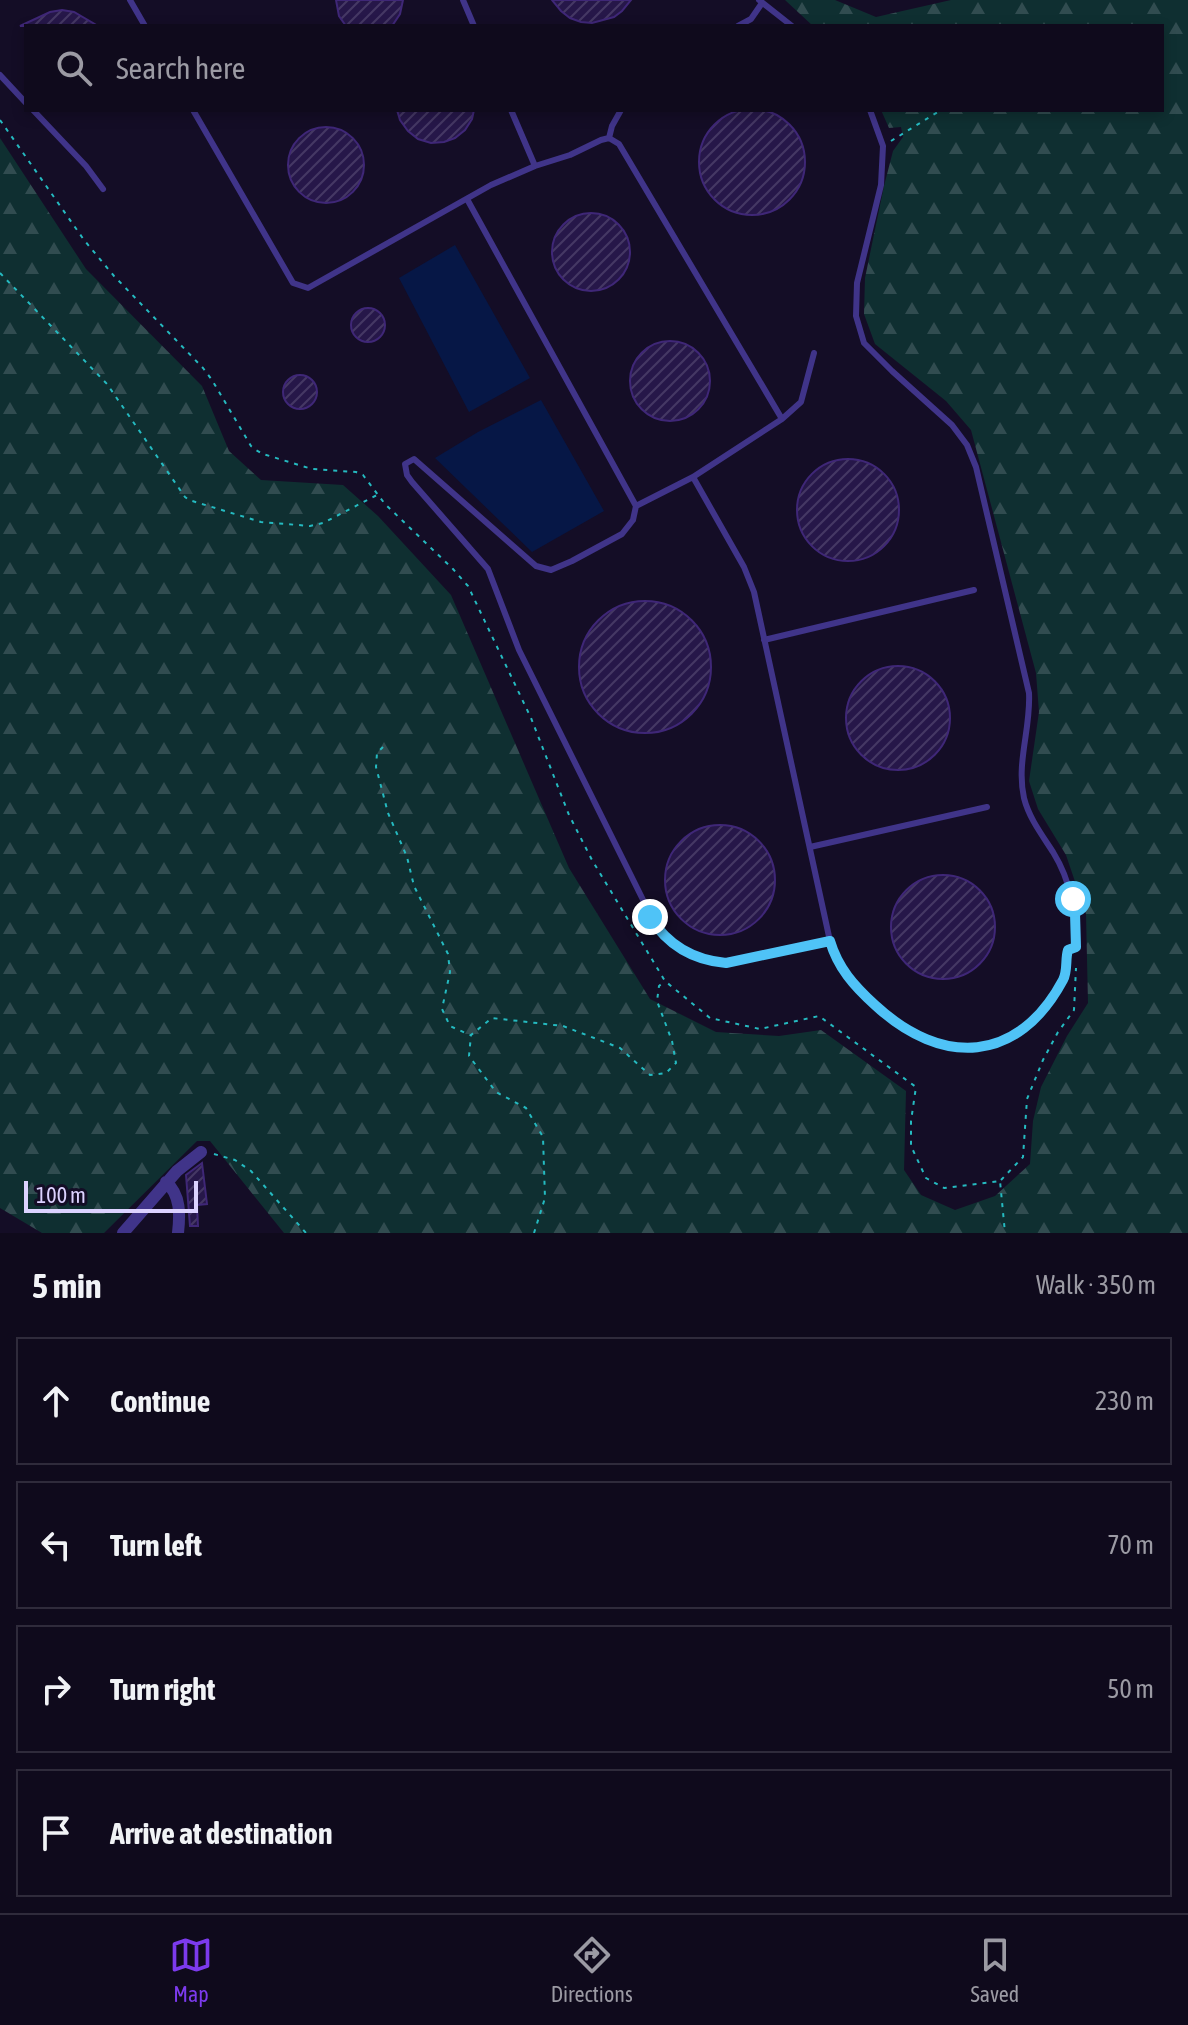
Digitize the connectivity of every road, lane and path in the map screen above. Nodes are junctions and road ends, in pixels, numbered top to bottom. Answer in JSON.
{"nodes":[{"id":1,"x":130,"y":0,"type":"edge"},
{"id":2,"x":463,"y":0,"type":"edge"},
{"id":3,"x":760,"y":2,"type":"edge"},
{"id":4,"x":144,"y":24,"type":"edge"},
{"id":5,"x":473,"y":24,"type":"edge"},
{"id":6,"x":742,"y":24,"type":"edge"},
{"id":7,"x":789,"y":24,"type":"edge"},
{"id":8,"x":0,"y":75,"type":"edge"},
{"id":9,"x":24,"y":101,"type":"edge"},
{"id":10,"x":35,"y":112,"type":"edge"},
{"id":11,"x":194,"y":112,"type":"edge"},
{"id":12,"x":512,"y":112,"type":"edge"},
{"id":13,"x":620,"y":112,"type":"edge"},
{"id":14,"x":871,"y":112,"type":"edge"},
{"id":15,"x":938,"y":112,"type":"edge"},
{"id":16,"x":0,"y":120,"type":"edge"},
{"id":17,"x":609,"y":138,"type":"junction"},
{"id":18,"x":883,"y":146,"type":"junction"},
{"id":19,"x":535,"y":166,"type":"junction"},
{"id":20,"x":103,"y":189,"type":"dead end"},
{"id":21,"x":467,"y":199,"type":"junction"},
{"id":22,"x":0,"y":273,"type":"edge"},
{"id":23,"x":814,"y":353,"type":"dead end"},
{"id":24,"x":782,"y":419,"type":"junction"},
{"id":25,"x":693,"y":477,"type":"junction"},
{"id":26,"x":378,"y":494,"type":"junction"},
{"id":27,"x":636,"y":506,"type":"junction"},
{"id":28,"x":974,"y":590,"type":"dead end"},
{"id":29,"x":764,"y":640,"type":"junction"},
{"id":30,"x":383,"y":747,"type":"dead end"},
{"id":31,"x":987,"y":807,"type":"dead end"},
{"id":32,"x":810,"y":847,"type":"junction"},
{"id":33,"x":830,"y":941,"type":"junction"},
{"id":34,"x":665,"y":981,"type":"junction"},
{"id":35,"x":1076,"y":982,"type":"dead end"},
{"id":36,"x":471,"y":1035,"type":"junction"},
{"id":37,"x":201,"y":1152,"type":"joint"},
{"id":38,"x":1000,"y":1181,"type":"junction"},
{"id":39,"x":166,"y":1182,"type":"junction"},
{"id":40,"x":123,"y":1233,"type":"edge"},
{"id":41,"x":178,"y":1233,"type":"edge"},
{"id":42,"x":306,"y":1233,"type":"edge"},
{"id":43,"x":534,"y":1233,"type":"edge"},
{"id":44,"x":1005,"y":1233,"type":"edge"}],
"edges":[{"from":1,"to":4,"type":"lane"},
{"from":2,"to":5,"type":"lane"},
{"from":3,"to":6,"type":"lane"},
{"from":3,"to":7,"type":"lane"},
{"from":8,"to":9,"type":"lane"},
{"from":10,"to":20,"type":"lane"},
{"from":11,"to":21,"type":"lane"},
{"from":12,"to":19,"type":"lane"},
{"from":13,"to":17,"type":"lane"},
{"from":14,"to":18,"type":"lane"},
{"from":15,"to":18,"type":"path"},
{"from":16,"to":26,"type":"path"},
{"from":17,"to":19,"type":"lane"},
{"from":17,"to":24,"type":"lane"},
{"from":18,"to":33,"type":"lane"},
{"from":19,"to":21,"type":"lane"},
{"from":21,"to":27,"type":"lane"},
{"from":22,"to":26,"type":"path"},
{"from":23,"to":24,"type":"lane"},
{"from":24,"to":25,"type":"lane"},
{"from":25,"to":27,"type":"lane"},
{"from":25,"to":29,"type":"lane"},
{"from":26,"to":34,"type":"path"},
{"from":27,"to":33,"type":"lane"},
{"from":28,"to":29,"type":"lane"},
{"from":29,"to":32,"type":"lane"},
{"from":30,"to":36,"type":"path"},
{"from":31,"to":32,"type":"lane"},
{"from":32,"to":33,"type":"lane"},
{"from":34,"to":36,"type":"path"},
{"from":34,"to":38,"type":"path"},
{"from":35,"to":38,"type":"path"},
{"from":36,"to":43,"type":"path"},
{"from":37,"to":39,"type":"street"},
{"from":37,"to":42,"type":"path"},
{"from":38,"to":44,"type":"path"},
{"from":39,"to":40,"type":"street"},
{"from":39,"to":41,"type":"street"}]}
